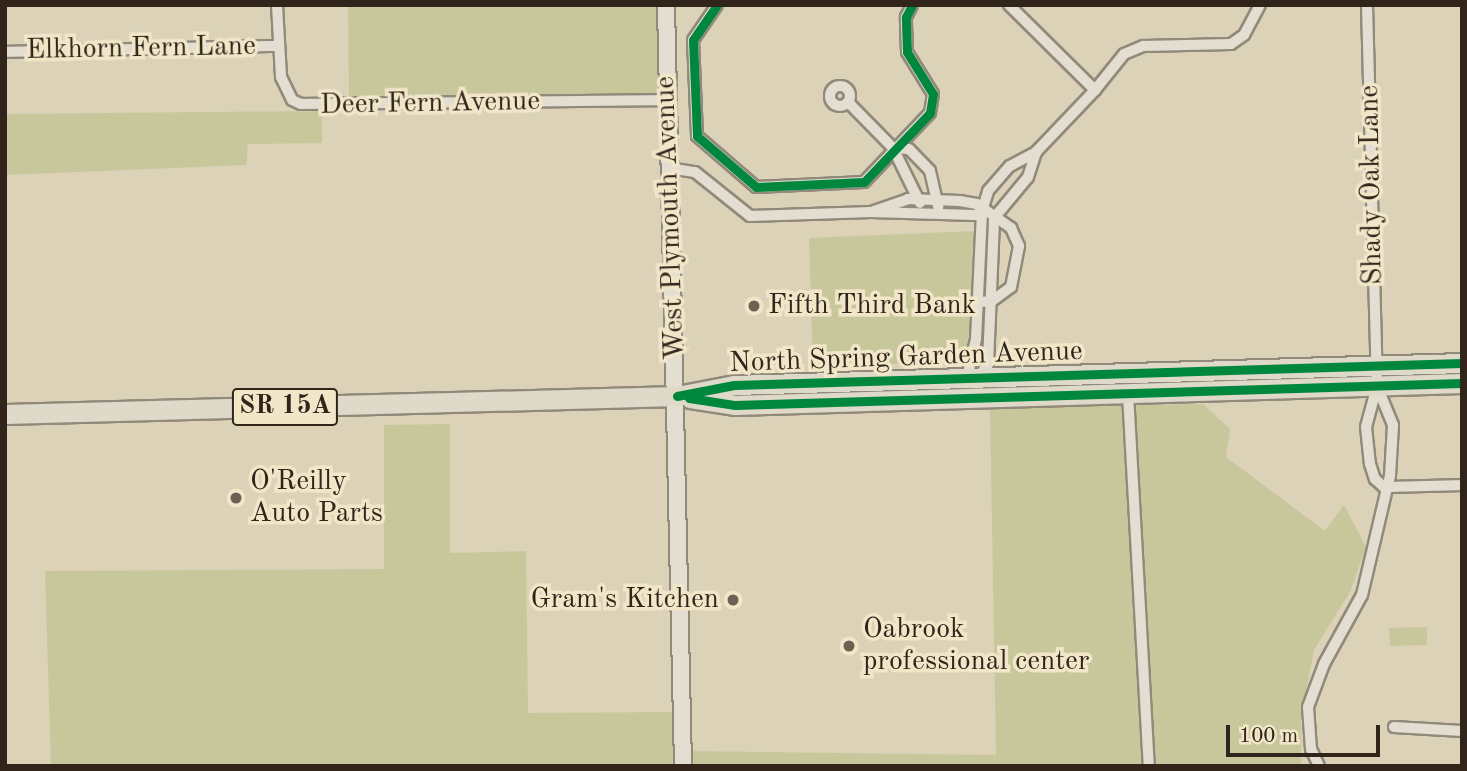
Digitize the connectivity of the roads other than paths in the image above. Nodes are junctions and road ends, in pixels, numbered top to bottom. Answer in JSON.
{"nodes":[{"id":1,"x":277,"y":5,"type":"edge"},
{"id":2,"x":666,"y":5,"type":"edge"},
{"id":3,"x":717,"y":5,"type":"edge"},
{"id":4,"x":912,"y":5,"type":"edge"},
{"id":5,"x":1009,"y":5,"type":"edge"},
{"id":6,"x":1260,"y":5,"type":"edge"},
{"id":7,"x":1367,"y":5,"type":"edge"},
{"id":8,"x":277,"y":46,"type":"junction"},
{"id":9,"x":5,"y":52,"type":"edge"},
{"id":10,"x":1095,"y":90,"type":"junction"},
{"id":11,"x":667,"y":100,"type":"junction"},
{"id":12,"x":848,"y":102,"type":"dead end"},
{"id":13,"x":893,"y":148,"type":"junction"},
{"id":14,"x":1036,"y":152,"type":"junction"},
{"id":15,"x":669,"y":168,"type":"junction"},
{"id":16,"x":932,"y":177,"type":"junction"},
{"id":17,"x":995,"y":183,"type":"junction"},
{"id":18,"x":913,"y":184,"type":"junction"},
{"id":19,"x":1012,"y":197,"type":"junction"},
{"id":20,"x":920,"y":200,"type":"junction"},
{"id":21,"x":938,"y":200,"type":"junction"},
{"id":22,"x":982,"y":211,"type":"junction"},
{"id":23,"x":871,"y":212,"type":"junction"},
{"id":24,"x":921,"y":213,"type":"junction"},
{"id":25,"x":939,"y":213,"type":"junction"},
{"id":26,"x":993,"y":218,"type":"junction"},
{"id":27,"x":986,"y":301,"type":"junction"},
{"id":28,"x":1462,"y":363,"type":"edge"},
{"id":29,"x":1376,"y":365,"type":"junction"},
{"id":30,"x":1011,"y":377,"type":"junction"},
{"id":31,"x":973,"y":378,"type":"junction"},
{"id":32,"x":1462,"y":383,"type":"edge"},
{"id":33,"x":1377,"y":386,"type":"junction"},
{"id":34,"x":1128,"y":394,"type":"junction"},
{"id":35,"x":677,"y":396,"type":"junction"},
{"id":36,"x":978,"y":398,"type":"junction"},
{"id":37,"x":948,"y":399,"type":"junction"},
{"id":38,"x":5,"y":414,"type":"edge"},
{"id":39,"x":1392,"y":445,"type":"junction"},
{"id":40,"x":1368,"y":447,"type":"junction"},
{"id":41,"x":1459,"y":485,"type":"dead end"},
{"id":42,"x":1384,"y":487,"type":"junction"},
{"id":43,"x":1394,"y":727,"type":"dead end"},
{"id":44,"x":1462,"y":731,"type":"edge"},
{"id":45,"x":682,"y":766,"type":"edge"},
{"id":46,"x":1149,"y":766,"type":"edge"},
{"id":47,"x":1319,"y":766,"type":"edge"}],
"edges":[{"from":1,"to":8,"type":"street","name":"Deer Fern Avenue"},
{"from":2,"to":11,"type":"street","name":"West Plymouth Avenue"},
{"from":3,"to":13,"type":"street"},
{"from":4,"to":13,"type":"street"},
{"from":5,"to":10,"type":"street"},
{"from":6,"to":10,"type":"street"},
{"from":7,"to":29,"type":"street","name":"Shady Oak Lane"},
{"from":8,"to":9,"type":"street","name":"Elkhorn Fern Lane"},
{"from":8,"to":11,"type":"street","name":"Deer Fern Avenue"},
{"from":10,"to":14,"type":"street"},
{"from":11,"to":15,"type":"street","name":"West Plymouth Avenue"},
{"from":12,"to":13,"type":"street"},
{"from":13,"to":16,"type":"street"},
{"from":13,"to":18,"type":"street"},
{"from":14,"to":17,"type":"street"},
{"from":14,"to":19,"type":"street"},
{"from":15,"to":23,"type":"street"},
{"from":15,"to":35,"type":"street","name":"West Plymouth Avenue"},
{"from":16,"to":18,"type":"street"},
{"from":16,"to":21,"type":"street"},
{"from":17,"to":19,"type":"street"},
{"from":17,"to":22,"type":"street"},
{"from":18,"to":20,"type":"street"},
{"from":19,"to":26,"type":"street"},
{"from":20,"to":21,"type":"street"},
{"from":20,"to":23,"type":"street"},
{"from":20,"to":24,"type":"street"},
{"from":21,"to":22,"type":"street"},
{"from":21,"to":25,"type":"street"},
{"from":22,"to":25,"type":"street"},
{"from":22,"to":26,"type":"street"},
{"from":22,"to":27,"type":"street"},
{"from":23,"to":24,"type":"street"},
{"from":24,"to":25,"type":"street"},
{"from":26,"to":27,"type":"street"},
{"from":26,"to":27,"type":"street"},
{"from":27,"to":31,"type":"street"},
{"from":28,"to":29,"type":"highway","name":"North Spring Garden Avenue","number":"SR 15A"},
{"from":29,"to":30,"type":"highway","name":"North Spring Garden Avenue","number":"SR 15A"},
{"from":29,"to":33,"type":"street","name":"Shady Oak Lane"},
{"from":30,"to":31,"type":"highway","name":"North Spring Garden Avenue","number":"SR 15A"},
{"from":30,"to":36,"type":"highway"},
{"from":31,"to":35,"type":"highway","name":"North Spring Garden Avenue","number":"SR 15A"},
{"from":31,"to":37,"type":"highway"},
{"from":32,"to":33,"type":"highway","name":"North Spring Garden Avenue","number":"SR 15A"},
{"from":33,"to":34,"type":"highway","name":"North Spring Garden Avenue","number":"SR 15A"},
{"from":33,"to":39,"type":"street"},
{"from":33,"to":40,"type":"street"},
{"from":34,"to":36,"type":"highway","name":"North Spring Garden Avenue","number":"SR 15A"},
{"from":34,"to":46,"type":"street"},
{"from":35,"to":37,"type":"highway","name":"North Spring Garden Avenue","number":"SR 15A"},
{"from":35,"to":38,"type":"highway","name":"North Spring Garden Avenue","number":"SR 15A"},
{"from":35,"to":45,"type":"street","name":"West Plymouth Avenue"},
{"from":36,"to":37,"type":"highway","name":"North Spring Garden Avenue","number":"SR 15A"},
{"from":39,"to":40,"type":"street"},
{"from":39,"to":42,"type":"street"},
{"from":40,"to":42,"type":"street"},
{"from":41,"to":42,"type":"street"},
{"from":42,"to":47,"type":"street"},
{"from":43,"to":44,"type":"street"}]}
